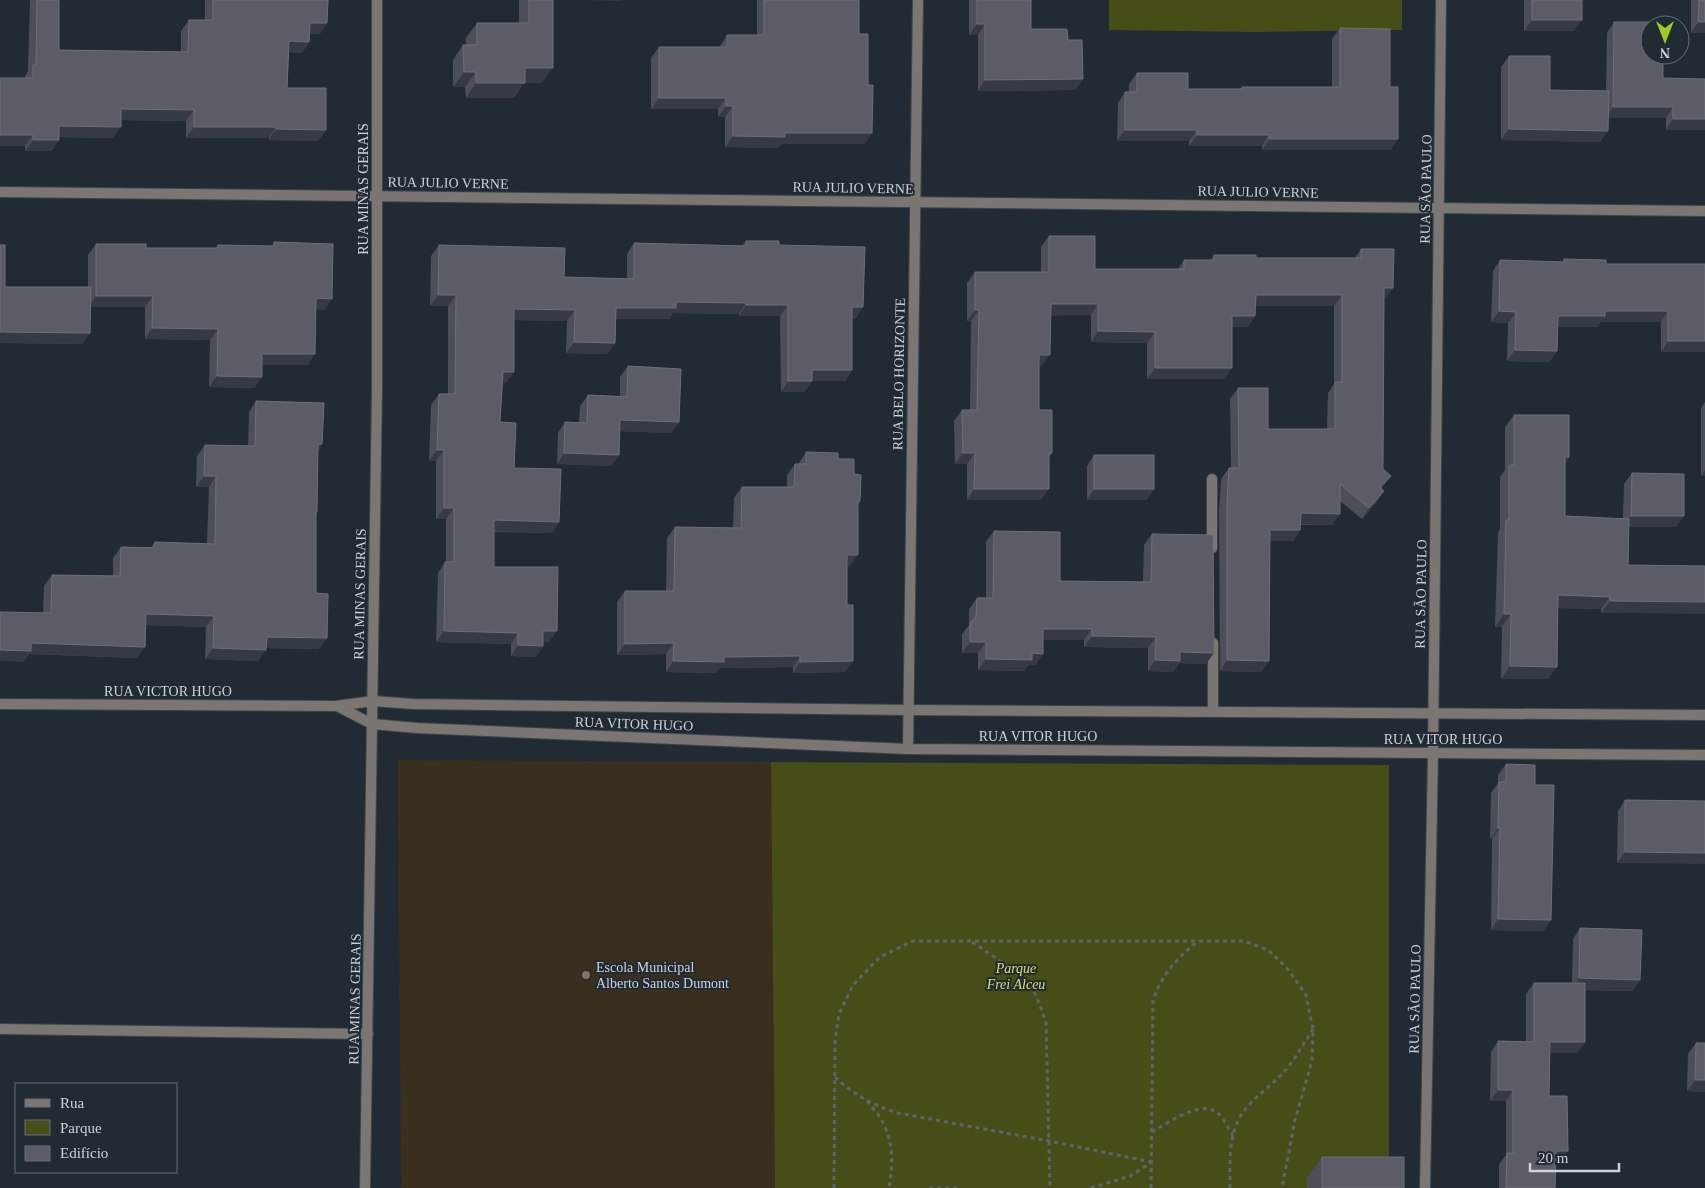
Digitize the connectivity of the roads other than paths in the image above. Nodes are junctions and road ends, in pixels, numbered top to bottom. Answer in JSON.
{"nodes":[{"id":1,"x":377,"y":0,"type":"edge"},
{"id":2,"x":918,"y":0,"type":"edge"},
{"id":3,"x":1441,"y":0,"type":"edge"},
{"id":4,"x":0,"y":192,"type":"edge"},
{"id":5,"x":377,"y":196,"type":"junction"},
{"id":6,"x":915,"y":202,"type":"junction"},
{"id":7,"x":1439,"y":208,"type":"junction"},
{"id":8,"x":1705,"y":211,"type":"edge"},
{"id":9,"x":1212,"y":479,"type":"dead end"},
{"id":10,"x":1212,"y":556,"type":"edge"},
{"id":11,"x":1212,"y":634,"type":"edge"},
{"id":12,"x":373,"y":701,"type":"junction"},
{"id":13,"x":0,"y":704,"type":"edge"},
{"id":14,"x":336,"y":706,"type":"junction"},
{"id":15,"x":908,"y":710,"type":"junction"},
{"id":16,"x":1213,"y":712,"type":"junction"},
{"id":17,"x":1434,"y":713,"type":"junction"},
{"id":18,"x":1705,"y":715,"type":"edge"},
{"id":19,"x":372,"y":724,"type":"junction"},
{"id":20,"x":908,"y":749,"type":"junction"},
{"id":21,"x":1433,"y":753,"type":"junction"},
{"id":22,"x":1705,"y":755,"type":"edge"},
{"id":23,"x":0,"y":1029,"type":"edge"},
{"id":24,"x":368,"y":1034,"type":"junction"},
{"id":25,"x":365,"y":1188,"type":"edge"},
{"id":26,"x":1425,"y":1188,"type":"edge"}],
"edges":[{"from":1,"to":5,"type":"street","name":"RUA MINAS GERAIS"},
{"from":2,"to":6,"type":"street","name":"RUA BELO HORIZONTE"},
{"from":3,"to":7,"type":"street","name":"RUA SÃO PAULO"},
{"from":4,"to":5,"type":"street","name":"RUA JULIO VERNE"},
{"from":5,"to":6,"type":"street","name":"RUA JULIO VERNE"},
{"from":5,"to":12,"type":"street","name":"RUA MINAS GERAIS"},
{"from":6,"to":7,"type":"street","name":"RUA JULIO VERNE"},
{"from":6,"to":15,"type":"street","name":"RUA BELO HORIZONTE"},
{"from":7,"to":8,"type":"street","name":"RUA JULIO VERNE"},
{"from":7,"to":17,"type":"street","name":"RUA SÃO PAULO"},
{"from":9,"to":10,"type":"street"},
{"from":11,"to":16,"type":"street"},
{"from":12,"to":14,"type":"street","name":"RUA VICTOR HUGO"},
{"from":12,"to":15,"type":"street","name":"RUA VITOR HUGO"},
{"from":12,"to":19,"type":"street","name":"RUA MINAS GERAIS"},
{"from":13,"to":14,"type":"street","name":"RUA VICTOR HUGO"},
{"from":14,"to":19,"type":"street","name":"RUA VICTOR HUGO"},
{"from":15,"to":16,"type":"street","name":"RUA VITOR HUGO"},
{"from":15,"to":20,"type":"street","name":"RUA BELO HORIZONTE"},
{"from":16,"to":17,"type":"street","name":"RUA VITOR HUGO"},
{"from":17,"to":18,"type":"street","name":"RUA VITOR HUGO"},
{"from":17,"to":21,"type":"street","name":"RUA SÃO PAULO"},
{"from":19,"to":20,"type":"street","name":"RUA VITOR HUGO"},
{"from":19,"to":24,"type":"street","name":"RUA MINAS GERAIS"},
{"from":20,"to":21,"type":"street","name":"RUA VITOR HUGO"},
{"from":21,"to":22,"type":"street","name":"RUA VITOR HUGO"},
{"from":21,"to":26,"type":"street","name":"RUA SÃO PAULO"},
{"from":23,"to":24,"type":"street"},
{"from":24,"to":25,"type":"street","name":"RUA MINAS GERAIS"}]}
